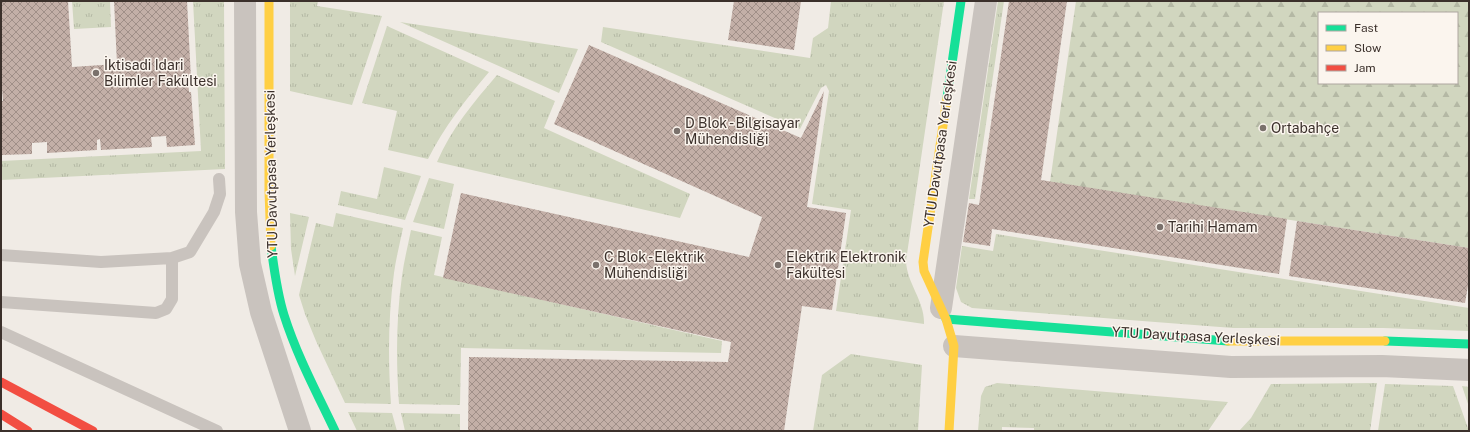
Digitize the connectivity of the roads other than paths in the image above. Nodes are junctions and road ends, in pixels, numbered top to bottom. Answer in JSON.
{"nodes":[{"id":1,"x":245,"y":1,"type":"edge"},
{"id":2,"x":269,"y":1,"type":"edge"},
{"id":3,"x":961,"y":1,"type":"edge"},
{"id":4,"x":986,"y":1,"type":"edge"},
{"id":5,"x":219,"y":179,"type":"dead end"},
{"id":6,"x":1,"y":255,"type":"edge"},
{"id":7,"x":172,"y":258,"type":"junction"},
{"id":8,"x":1,"y":302,"type":"edge"},
{"id":9,"x":944,"y":313,"type":"junction"},
{"id":10,"x":1,"y":332,"type":"edge"},
{"id":11,"x":1469,"y":344,"type":"edge"},
{"id":12,"x":954,"y":346,"type":"junction"},
{"id":13,"x":1469,"y":370,"type":"edge"},
{"id":14,"x":1,"y":382,"type":"edge"},
{"id":15,"x":1,"y":414,"type":"edge"},
{"id":16,"x":28,"y":431,"type":"edge"},
{"id":17,"x":93,"y":431,"type":"edge"},
{"id":18,"x":217,"y":431,"type":"edge"},
{"id":19,"x":300,"y":431,"type":"edge"},
{"id":20,"x":335,"y":431,"type":"edge"},
{"id":21,"x":949,"y":431,"type":"edge"}],
"edges":[{"from":1,"to":19,"type":"street","name":"YTU Davutpasa Yerleşkesi"},
{"from":2,"to":20,"type":"street","name":"YTU Davutpasa Yerleşkesi"},
{"from":3,"to":9,"type":"street","name":"YTU Davutpasa Yerleşkesi"},
{"from":4,"to":9,"type":"street","name":"YTU Davutpasa Yerleşkesi"},
{"from":5,"to":7,"type":"lane"},
{"from":6,"to":7,"type":"lane"},
{"from":7,"to":8,"type":"lane"},
{"from":9,"to":11,"type":"street","name":"YTU Davutpasa Yerleşkesi"},
{"from":9,"to":12,"type":"street","name":"YTU Davutpasa Yerleşkesi"},
{"from":10,"to":18,"type":"lane"},
{"from":12,"to":13,"type":"street","name":"YTU Davutpasa Yerleşkesi"},
{"from":12,"to":21,"type":"street","name":"YTU Davutpasa Yerleşkesi"},
{"from":14,"to":17,"type":"street"},
{"from":15,"to":16,"type":"street"}]}
